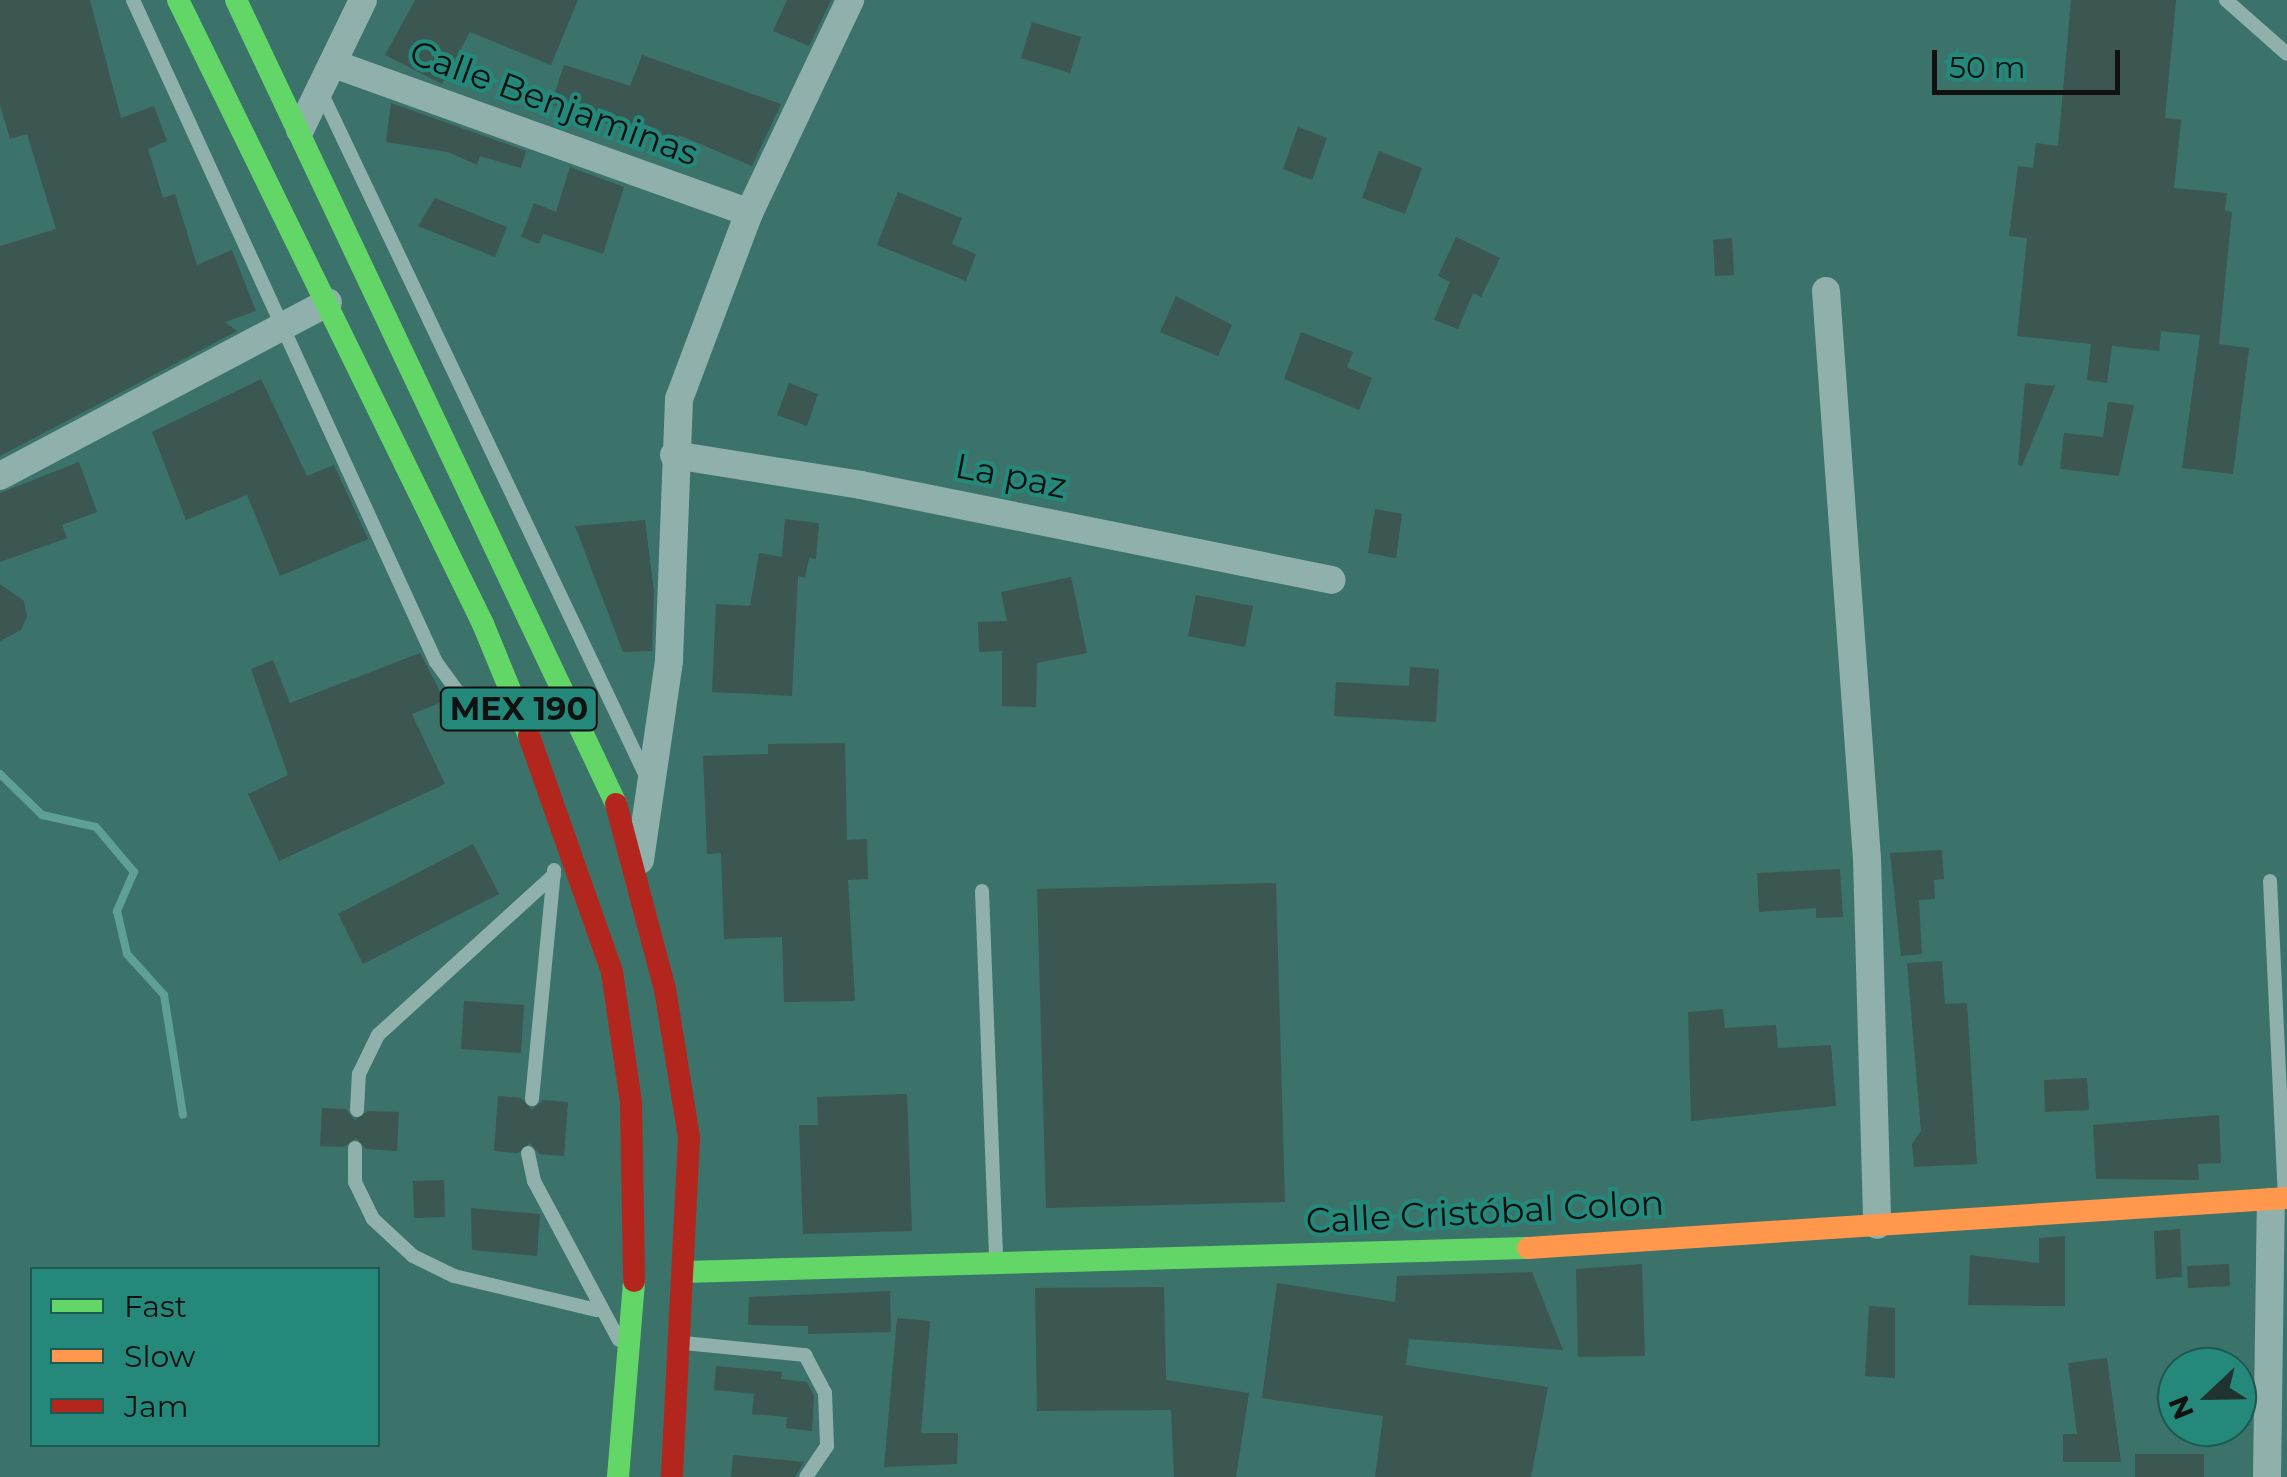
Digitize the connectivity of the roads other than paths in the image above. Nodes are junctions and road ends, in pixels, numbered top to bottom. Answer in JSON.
{"nodes":[{"id":1,"x":133,"y":0,"type":"edge"},
{"id":2,"x":178,"y":0,"type":"edge"},
{"id":3,"x":236,"y":0,"type":"edge"},
{"id":4,"x":364,"y":0,"type":"edge"},
{"id":5,"x":850,"y":0,"type":"edge"},
{"id":6,"x":2226,"y":0,"type":"edge"},
{"id":7,"x":2287,"y":54,"type":"edge"},
{"id":8,"x":334,"y":64,"type":"junction"},
{"id":9,"x":320,"y":90,"type":"junction"},
{"id":10,"x":300,"y":130,"type":"junction"},
{"id":11,"x":749,"y":212,"type":"junction"},
{"id":12,"x":1826,"y":292,"type":"dead end"},
{"id":13,"x":328,"y":302,"type":"junction"},
{"id":14,"x":282,"y":326,"type":"junction"},
{"id":15,"x":674,"y":455,"type":"junction"},
{"id":16,"x":0,"y":476,"type":"edge"},
{"id":17,"x":1331,"y":580,"type":"dead end"},
{"id":18,"x":520,"y":712,"type":"junction"},
{"id":19,"x":654,"y":793,"type":"junction"},
{"id":20,"x":561,"y":814,"type":"junction"},
{"id":21,"x":554,"y":874,"type":"junction"},
{"id":22,"x":637,"y":875,"type":"junction"},
{"id":23,"x":2270,"y":882,"type":"dead end"},
{"id":24,"x":982,"y":890,"type":"dead end"},
{"id":25,"x":532,"y":1099,"type":"dead end"},
{"id":26,"x":357,"y":1110,"type":"dead end"},
{"id":27,"x":355,"y":1148,"type":"dead end"},
{"id":28,"x":528,"y":1153,"type":"dead end"},
{"id":29,"x":2281,"y":1199,"type":"edge"},
{"id":30,"x":1877,"y":1225,"type":"junction"},
{"id":31,"x":996,"y":1263,"type":"junction"},
{"id":32,"x":684,"y":1272,"type":"junction"},
{"id":33,"x":598,"y":1310,"type":"junction"},
{"id":34,"x":680,"y":1342,"type":"junction"},
{"id":35,"x":632,"y":1359,"type":"junction"},
{"id":36,"x":618,"y":1477,"type":"edge"},
{"id":37,"x":672,"y":1477,"type":"edge"},
{"id":38,"x":806,"y":1477,"type":"edge"},
{"id":39,"x":2267,"y":1477,"type":"edge"}],
"edges":[{"from":1,"to":14,"type":"lane"},
{"from":2,"to":13,"type":"main road","number":"MEX 190"},
{"from":3,"to":10,"type":"main road","number":"MEX 190"},
{"from":4,"to":8,"type":"street"},
{"from":5,"to":11,"type":"street"},
{"from":6,"to":7,"type":"lane"},
{"from":8,"to":9,"type":"street"},
{"from":8,"to":11,"type":"street","name":"Calle Benjaminas"},
{"from":9,"to":10,"type":"street"},
{"from":9,"to":19,"type":"lane"},
{"from":10,"to":22,"type":"main road","number":"MEX 190"},
{"from":11,"to":15,"type":"street"},
{"from":12,"to":30,"type":"street"},
{"from":13,"to":14,"type":"street"},
{"from":13,"to":18,"type":"main road","number":"MEX 190"},
{"from":14,"to":16,"type":"street"},
{"from":14,"to":18,"type":"lane"},
{"from":15,"to":17,"type":"street","name":"La paz"},
{"from":15,"to":19,"type":"street"},
{"from":18,"to":20,"type":"main road","number":"MEX 190"},
{"from":19,"to":22,"type":"street"},
{"from":20,"to":21,"type":"lane"},
{"from":20,"to":35,"type":"main road","number":"MEX 190"},
{"from":21,"to":25,"type":"lane"},
{"from":21,"to":26,"type":"lane"},
{"from":22,"to":32,"type":"main road","number":"MEX 190"},
{"from":23,"to":29,"type":"lane"},
{"from":24,"to":31,"type":"lane"},
{"from":27,"to":33,"type":"lane"},
{"from":28,"to":33,"type":"lane"},
{"from":29,"to":30,"type":"main road","name":"Calle Cristóbal Colon"},
{"from":29,"to":39,"type":"street"},
{"from":30,"to":31,"type":"main road","name":"Calle Cristóbal Colon"},
{"from":31,"to":32,"type":"main road","name":"Calle Cristóbal Colon"},
{"from":32,"to":34,"type":"main road","number":"MEX 190"},
{"from":33,"to":35,"type":"lane"},
{"from":34,"to":37,"type":"main road","number":"MEX 190"},
{"from":34,"to":38,"type":"lane"},
{"from":35,"to":36,"type":"main road","number":"MEX 190"}]}
